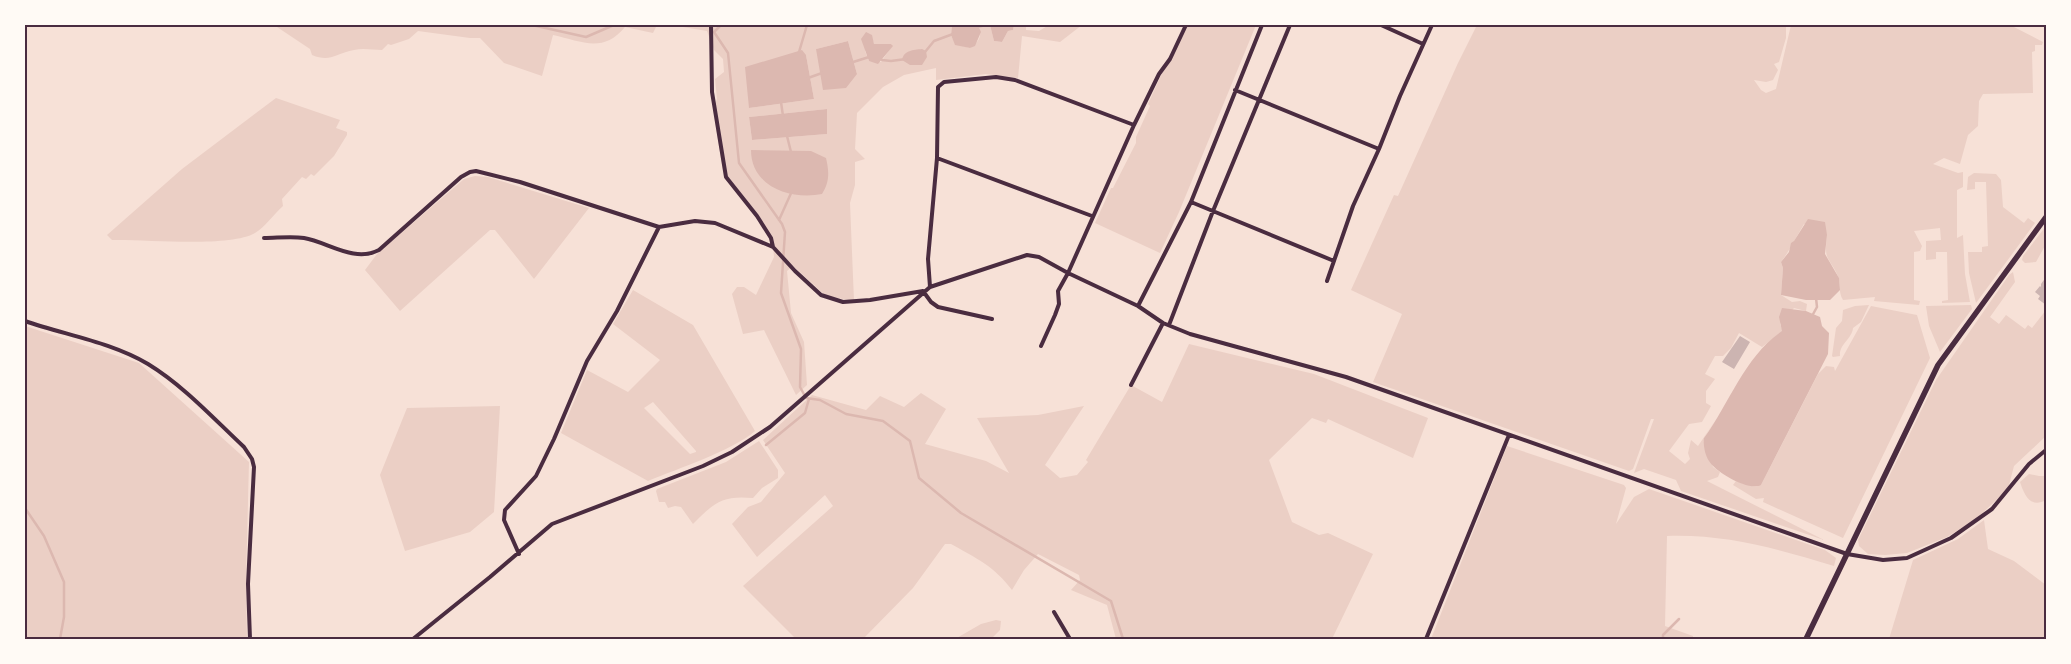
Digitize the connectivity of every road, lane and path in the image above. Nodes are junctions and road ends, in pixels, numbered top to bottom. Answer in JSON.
{"nodes":[{"id":1,"x":711,"y":25,"type":"edge"},
{"id":2,"x":1186,"y":25,"type":"edge"},
{"id":3,"x":1262,"y":25,"type":"edge"},
{"id":4,"x":1290,"y":25,"type":"edge"},
{"id":5,"x":1381,"y":25,"type":"edge"},
{"id":6,"x":1432,"y":25,"type":"edge"},
{"id":7,"x":1423,"y":44,"type":"junction"},
{"id":8,"x":1235,"y":90,"type":"junction"},
{"id":9,"x":1258,"y":100,"type":"junction"},
{"id":10,"x":1134,"y":125,"type":"junction"},
{"id":11,"x":1379,"y":149,"type":"junction"},
{"id":12,"x":937,"y":158,"type":"junction"},
{"id":13,"x":1191,"y":202,"type":"junction"},
{"id":14,"x":1213,"y":211,"type":"junction"},
{"id":15,"x":1092,"y":216,"type":"junction"},
{"id":16,"x":2046,"y":217,"type":"edge"},
{"id":17,"x":659,"y":227,"type":"junction"},
{"id":18,"x":264,"y":238,"type":"dead end"},
{"id":19,"x":773,"y":247,"type":"junction"},
{"id":20,"x":1334,"y":261,"type":"junction"},
{"id":21,"x":1068,"y":273,"type":"junction"},
{"id":22,"x":1327,"y":281,"type":"dead end"},
{"id":23,"x":930,"y":287,"type":"junction"},
{"id":24,"x":923,"y":291,"type":"junction"},
{"id":25,"x":1138,"y":306,"type":"junction"},
{"id":26,"x":992,"y":319,"type":"dead end"},
{"id":27,"x":25,"y":321,"type":"edge"},
{"id":28,"x":1163,"y":323,"type":"junction"},
{"id":29,"x":1169,"y":325,"type":"junction"},
{"id":30,"x":1041,"y":346,"type":"dead end"},
{"id":31,"x":1131,"y":386,"type":"dead end"},
{"id":32,"x":1509,"y":435,"type":"junction"},
{"id":33,"x":2046,"y":450,"type":"edge"},
{"id":34,"x":518,"y":554,"type":"junction"},
{"id":35,"x":1847,"y":554,"type":"junction"},
{"id":36,"x":1054,"y":612,"type":"dead end"},
{"id":37,"x":250,"y":639,"type":"edge"},
{"id":38,"x":413,"y":639,"type":"edge"},
{"id":39,"x":1070,"y":639,"type":"edge"},
{"id":40,"x":1426,"y":639,"type":"edge"},
{"id":41,"x":1806,"y":639,"type":"edge"}],
"edges":[{"from":1,"to":19,"type":"street"},
{"from":2,"to":10,"type":"street"},
{"from":3,"to":8,"type":"street"},
{"from":4,"to":9,"type":"street"},
{"from":5,"to":7,"type":"street"},
{"from":6,"to":7,"type":"street"},
{"from":7,"to":11,"type":"street"},
{"from":8,"to":9,"type":"street"},
{"from":8,"to":13,"type":"street"},
{"from":9,"to":11,"type":"street"},
{"from":9,"to":14,"type":"street"},
{"from":10,"to":12,"type":"street"},
{"from":10,"to":15,"type":"street"},
{"from":11,"to":20,"type":"street"},
{"from":12,"to":15,"type":"street"},
{"from":12,"to":23,"type":"street"},
{"from":13,"to":14,"type":"street"},
{"from":13,"to":25,"type":"street"},
{"from":14,"to":20,"type":"street"},
{"from":14,"to":29,"type":"street"},
{"from":15,"to":21,"type":"street"},
{"from":16,"to":35,"type":"main road"},
{"from":17,"to":18,"type":"street"},
{"from":17,"to":19,"type":"street"},
{"from":17,"to":34,"type":"street"},
{"from":19,"to":24,"type":"street"},
{"from":20,"to":22,"type":"street"},
{"from":21,"to":23,"type":"street"},
{"from":21,"to":25,"type":"street"},
{"from":21,"to":30,"type":"street"},
{"from":23,"to":24,"type":"street"},
{"from":24,"to":26,"type":"street"},
{"from":24,"to":34,"type":"street"},
{"from":25,"to":28,"type":"street"},
{"from":27,"to":37,"type":"street"},
{"from":28,"to":29,"type":"street"},
{"from":28,"to":31,"type":"street"},
{"from":29,"to":32,"type":"street"},
{"from":32,"to":35,"type":"street"},
{"from":32,"to":40,"type":"street"},
{"from":33,"to":35,"type":"street"},
{"from":34,"to":38,"type":"street"},
{"from":35,"to":41,"type":"main road"},
{"from":36,"to":39,"type":"street"}]}
